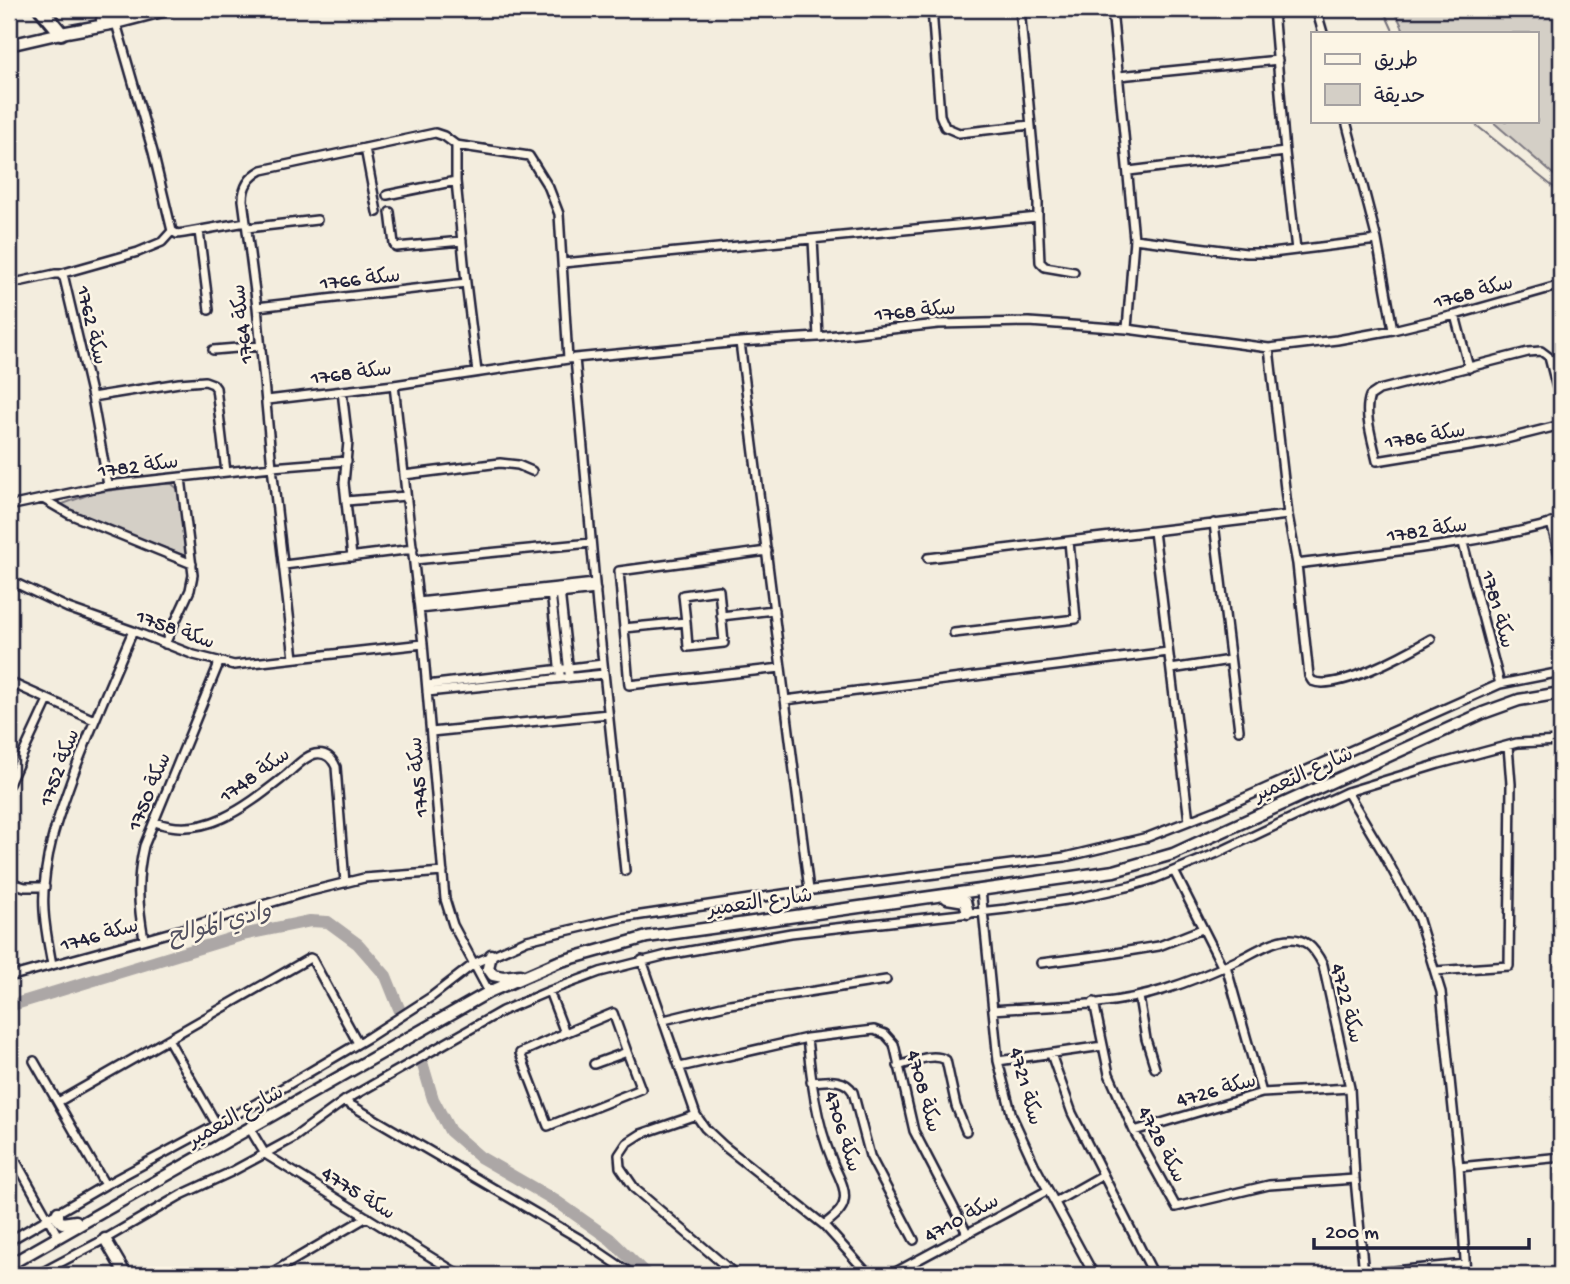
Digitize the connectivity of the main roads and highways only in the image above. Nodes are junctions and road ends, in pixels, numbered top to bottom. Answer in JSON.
{"nodes":[{"id":1,"x":41,"y":9,"type":"edge"},
{"id":2,"x":139,"y":9,"type":"edge"},
{"id":3,"x":170,"y":9,"type":"edge"},
{"id":4,"x":61,"y":33,"type":"junction"},
{"id":5,"x":9,"y":46,"type":"edge"},
{"id":6,"x":1561,"y":693,"type":"edge"},
{"id":7,"x":940,"y":895,"type":"junction"},
{"id":8,"x":968,"y":913,"type":"road end"},
{"id":9,"x":491,"y":955,"type":"road end"},
{"id":10,"x":531,"y":974,"type":"junction"},
{"id":11,"x":58,"y":1212,"type":"road end"},
{"id":12,"x":87,"y":1220,"type":"junction"},
{"id":13,"x":105,"y":1239,"type":"road end"},
{"id":14,"x":9,"y":1265,"type":"edge"},
{"id":15,"x":126,"y":1275,"type":"edge"}],
"edges":[{"from":1,"to":4,"type":"highway"},
{"from":2,"to":4,"type":"main road"},
{"from":3,"to":4,"type":"main road"},
{"from":4,"to":5,"type":"main road"},
{"from":6,"to":7,"type":"main road","name":"شارع التعمير"},
{"from":7,"to":8,"type":"main road"},
{"from":7,"to":10,"type":"main road","name":"شارع التعمير"},
{"from":9,"to":10,"type":"main road"},
{"from":10,"to":12,"type":"main road","name":"شارع التعمير"},
{"from":11,"to":12,"type":"main road"},
{"from":12,"to":14,"type":"main road","name":"شارع التعمير"},
{"from":13,"to":15,"type":"main road"}]}
